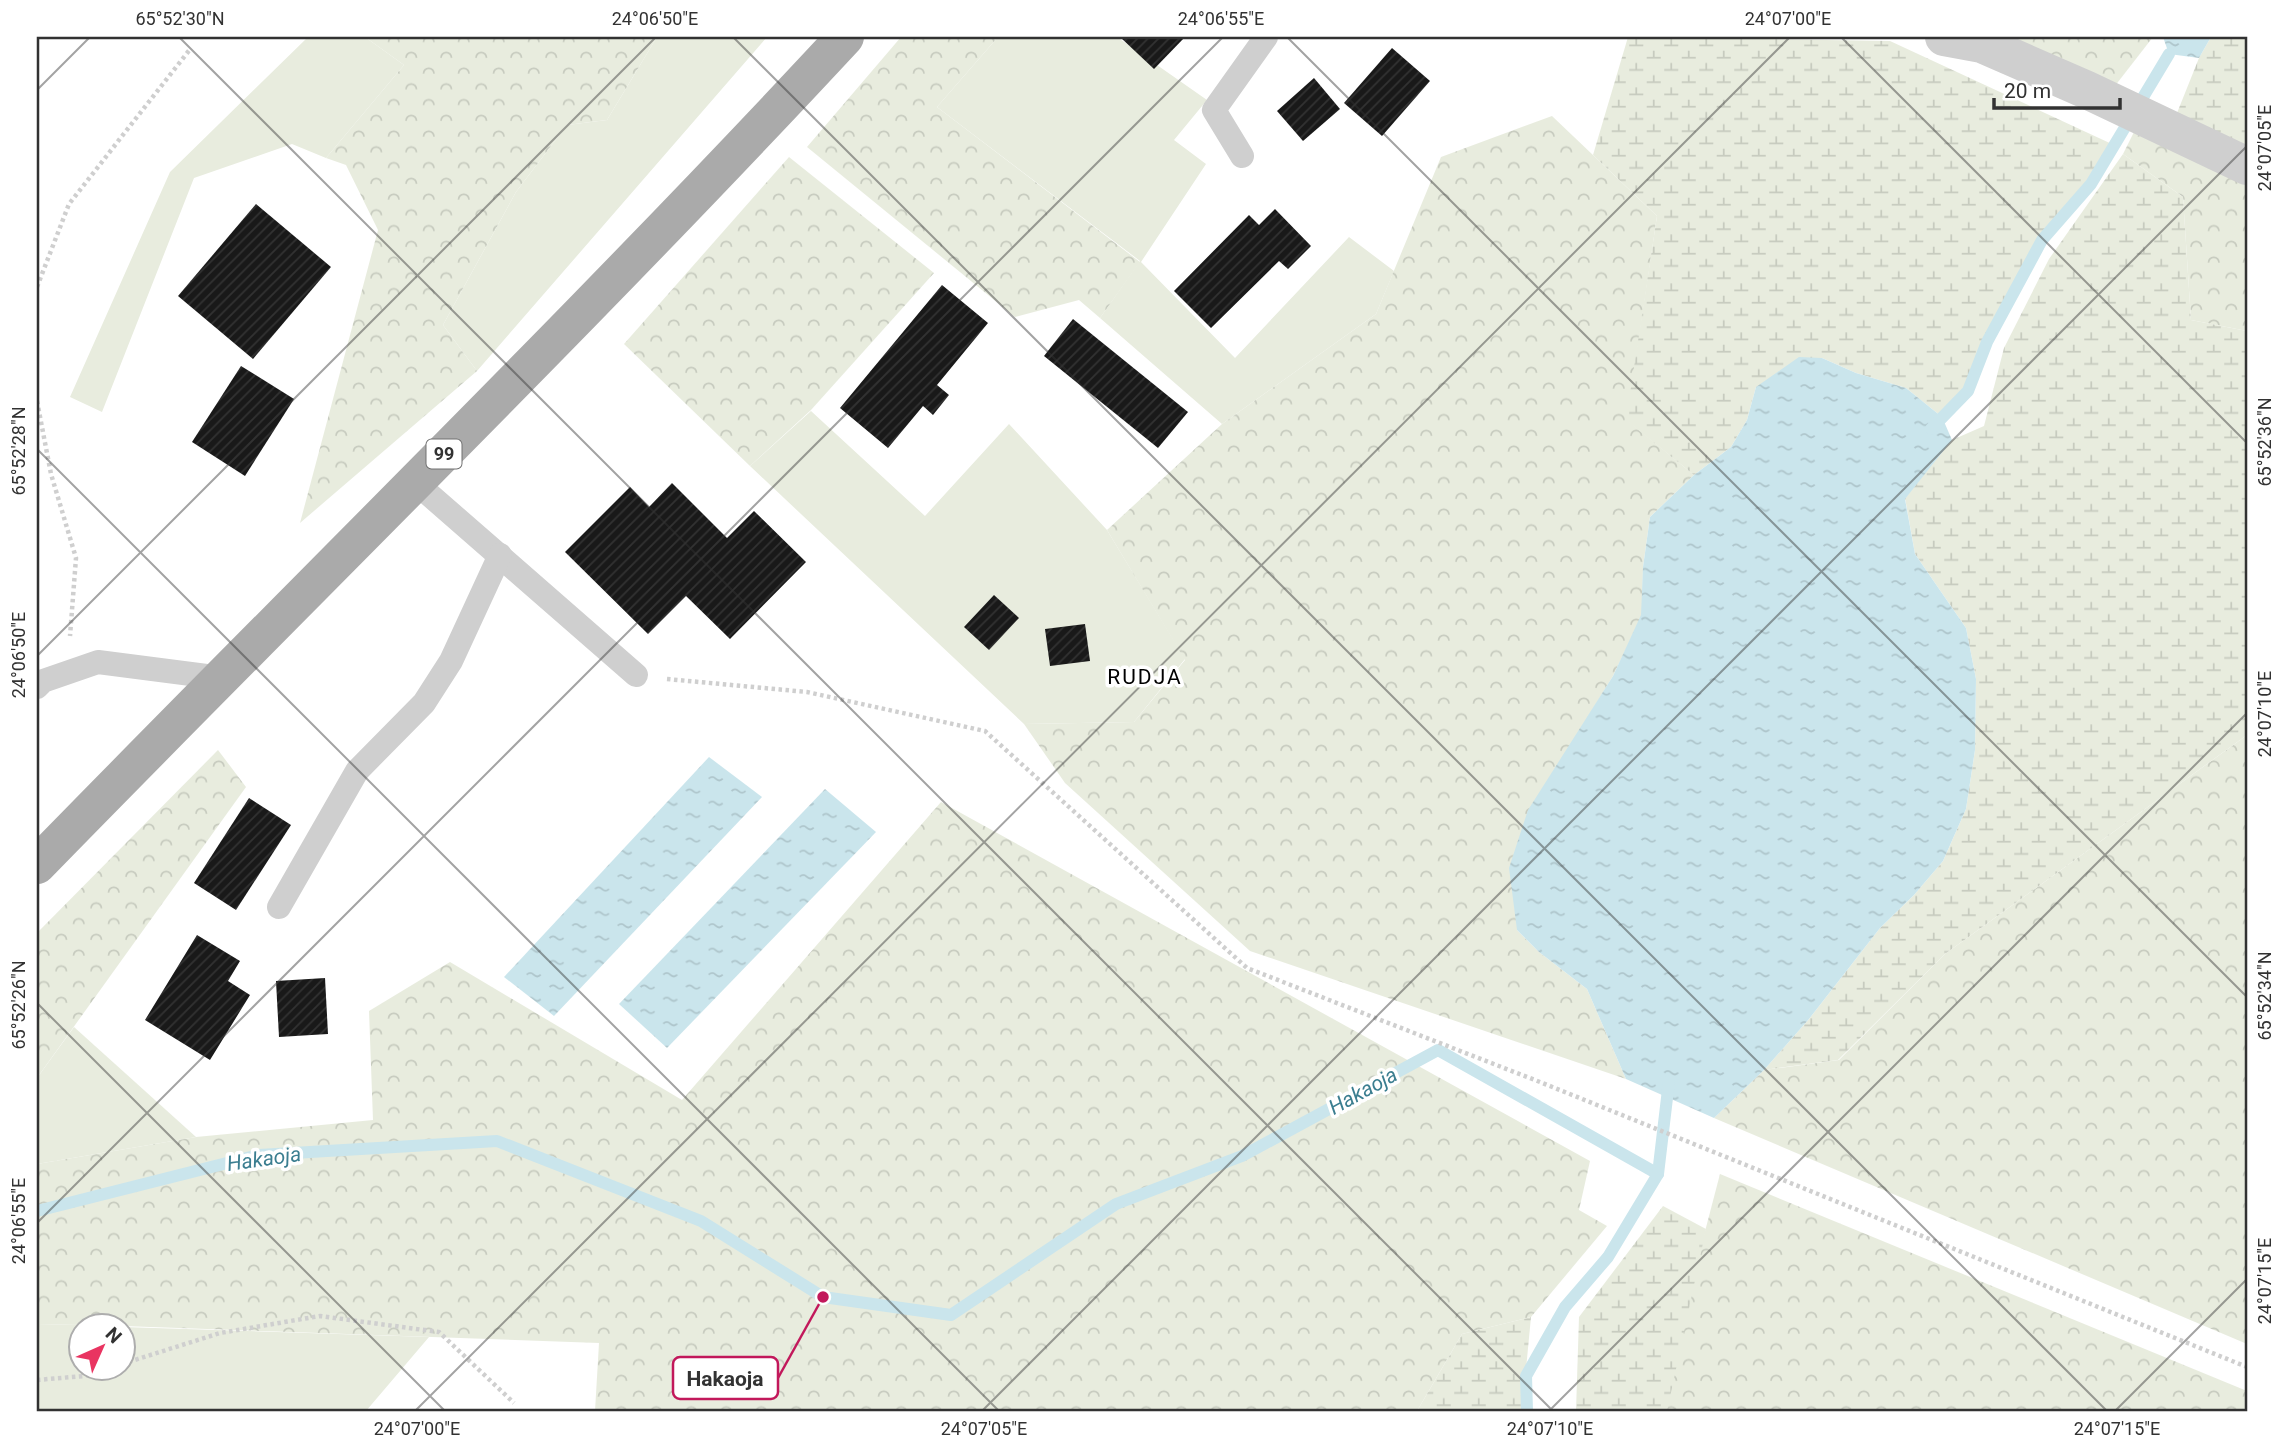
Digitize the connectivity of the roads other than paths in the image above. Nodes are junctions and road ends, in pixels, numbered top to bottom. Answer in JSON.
{"nodes":[{"id":1,"x":845,"y":37,"type":"edge"},
{"id":2,"x":1266,"y":37,"type":"edge"},
{"id":3,"x":1944,"y":37,"type":"edge"},
{"id":4,"x":1242,"y":156,"type":"dead end"},
{"id":5,"x":2247,"y":166,"type":"edge"},
{"id":6,"x":416,"y":483,"type":"junction"},
{"id":7,"x":500,"y":555,"type":"junction"},
{"id":8,"x":636,"y":676,"type":"road end"},
{"id":9,"x":222,"y":678,"type":"junction"},
{"id":10,"x":37,"y":687,"type":"edge"},
{"id":11,"x":37,"y":865,"type":"edge"},
{"id":12,"x":279,"y":907,"type":"dead end"}],
"edges":[{"from":1,"to":6,"type":"main road","number":"99"},
{"from":2,"to":4,"type":"lane"},
{"from":3,"to":5,"type":"street"},
{"from":6,"to":7,"type":"lane"},
{"from":6,"to":9,"type":"main road","number":"99"},
{"from":7,"to":8,"type":"lane"},
{"from":7,"to":12,"type":"lane"},
{"from":9,"to":10,"type":"lane"},
{"from":9,"to":11,"type":"main road","number":"99"}]}
